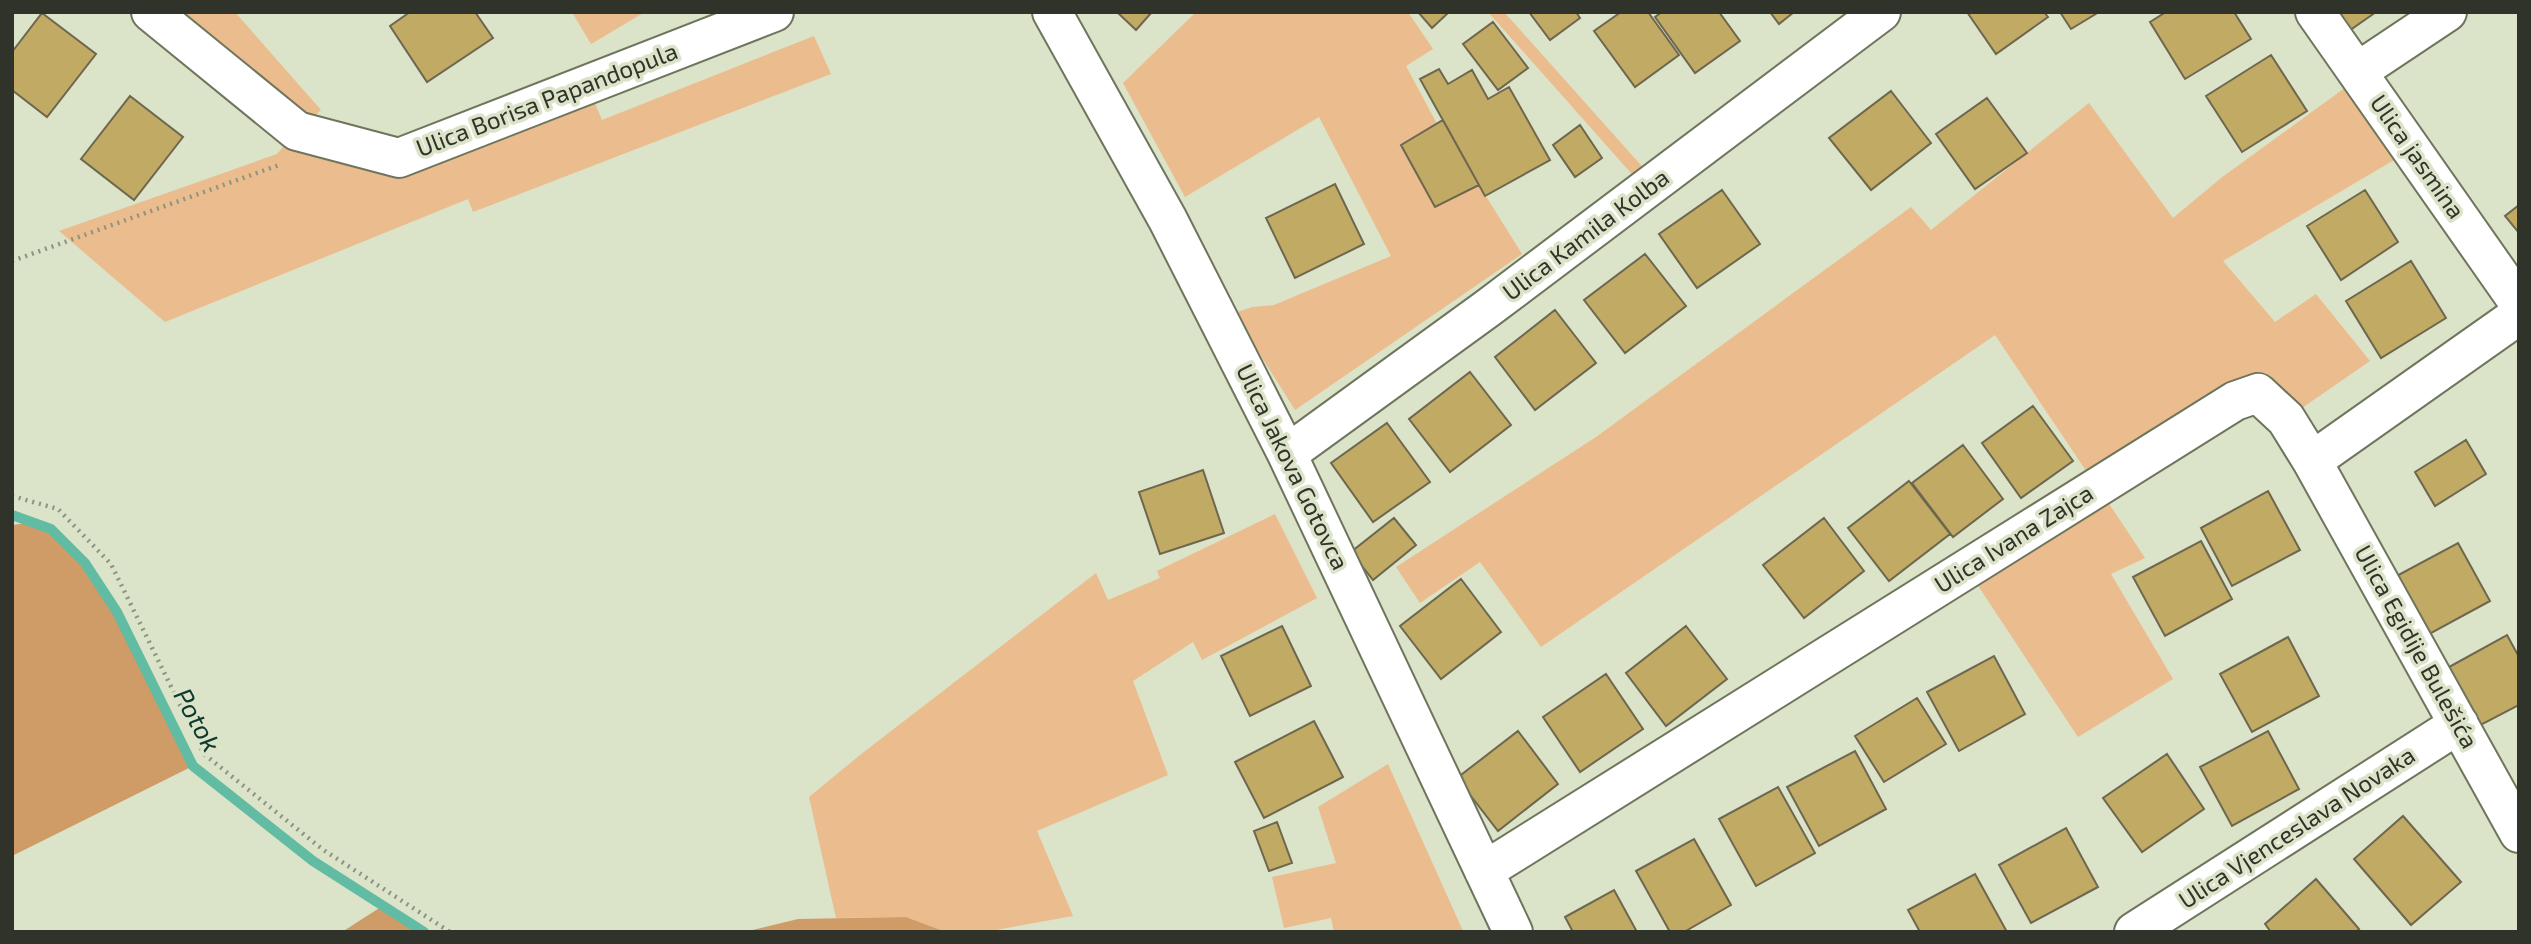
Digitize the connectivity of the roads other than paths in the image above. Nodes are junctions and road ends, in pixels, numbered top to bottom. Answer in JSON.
{"nodes":[{"id":1,"x":151,"y":12,"type":"edge"},
{"id":2,"x":774,"y":12,"type":"edge"},
{"id":3,"x":1052,"y":12,"type":"edge"},
{"id":4,"x":1881,"y":12,"type":"edge"},
{"id":5,"x":2315,"y":12,"type":"edge"},
{"id":6,"x":2447,"y":12,"type":"edge"},
{"id":7,"x":2357,"y":72,"type":"junction"},
{"id":8,"x":2519,"y":303,"type":"edge"},
{"id":9,"x":2519,"y":315,"type":"edge"},
{"id":10,"x":1287,"y":454,"type":"junction"},
{"id":11,"x":2312,"y":461,"type":"junction"},
{"id":12,"x":2459,"y":724,"type":"junction"},
{"id":13,"x":2519,"y":833,"type":"edge"},
{"id":14,"x":1484,"y":871,"type":"junction"},
{"id":15,"x":1513,"y":932,"type":"edge"},
{"id":16,"x":2134,"y":932,"type":"edge"}],
"edges":[{"from":1,"to":2,"type":"street","name":"Ulica Borisa Papandopula"},
{"from":3,"to":10,"type":"street","name":"Ulica Jakova Gotovca"},
{"from":4,"to":10,"type":"street","name":"Ulica Kamila Kolba"},
{"from":5,"to":7,"type":"street","name":"Ulica jasmina"},
{"from":6,"to":7,"type":"street"},
{"from":7,"to":8,"type":"street","name":"Ulica jasmina"},
{"from":9,"to":11,"type":"street"},
{"from":10,"to":14,"type":"street","name":"Ulica Jakova Gotovca"},
{"from":11,"to":12,"type":"street","name":"Ulica Egidije Bulešića"},
{"from":11,"to":14,"type":"street","name":"Ulica Ivana Zajca"},
{"from":12,"to":13,"type":"street","name":"Ulica Egidije Bulešića"},
{"from":12,"to":16,"type":"street","name":"Ulica Vjenceslava Novaka"},
{"from":14,"to":15,"type":"street","name":"Ulica Jakova Gotovca"}]}
